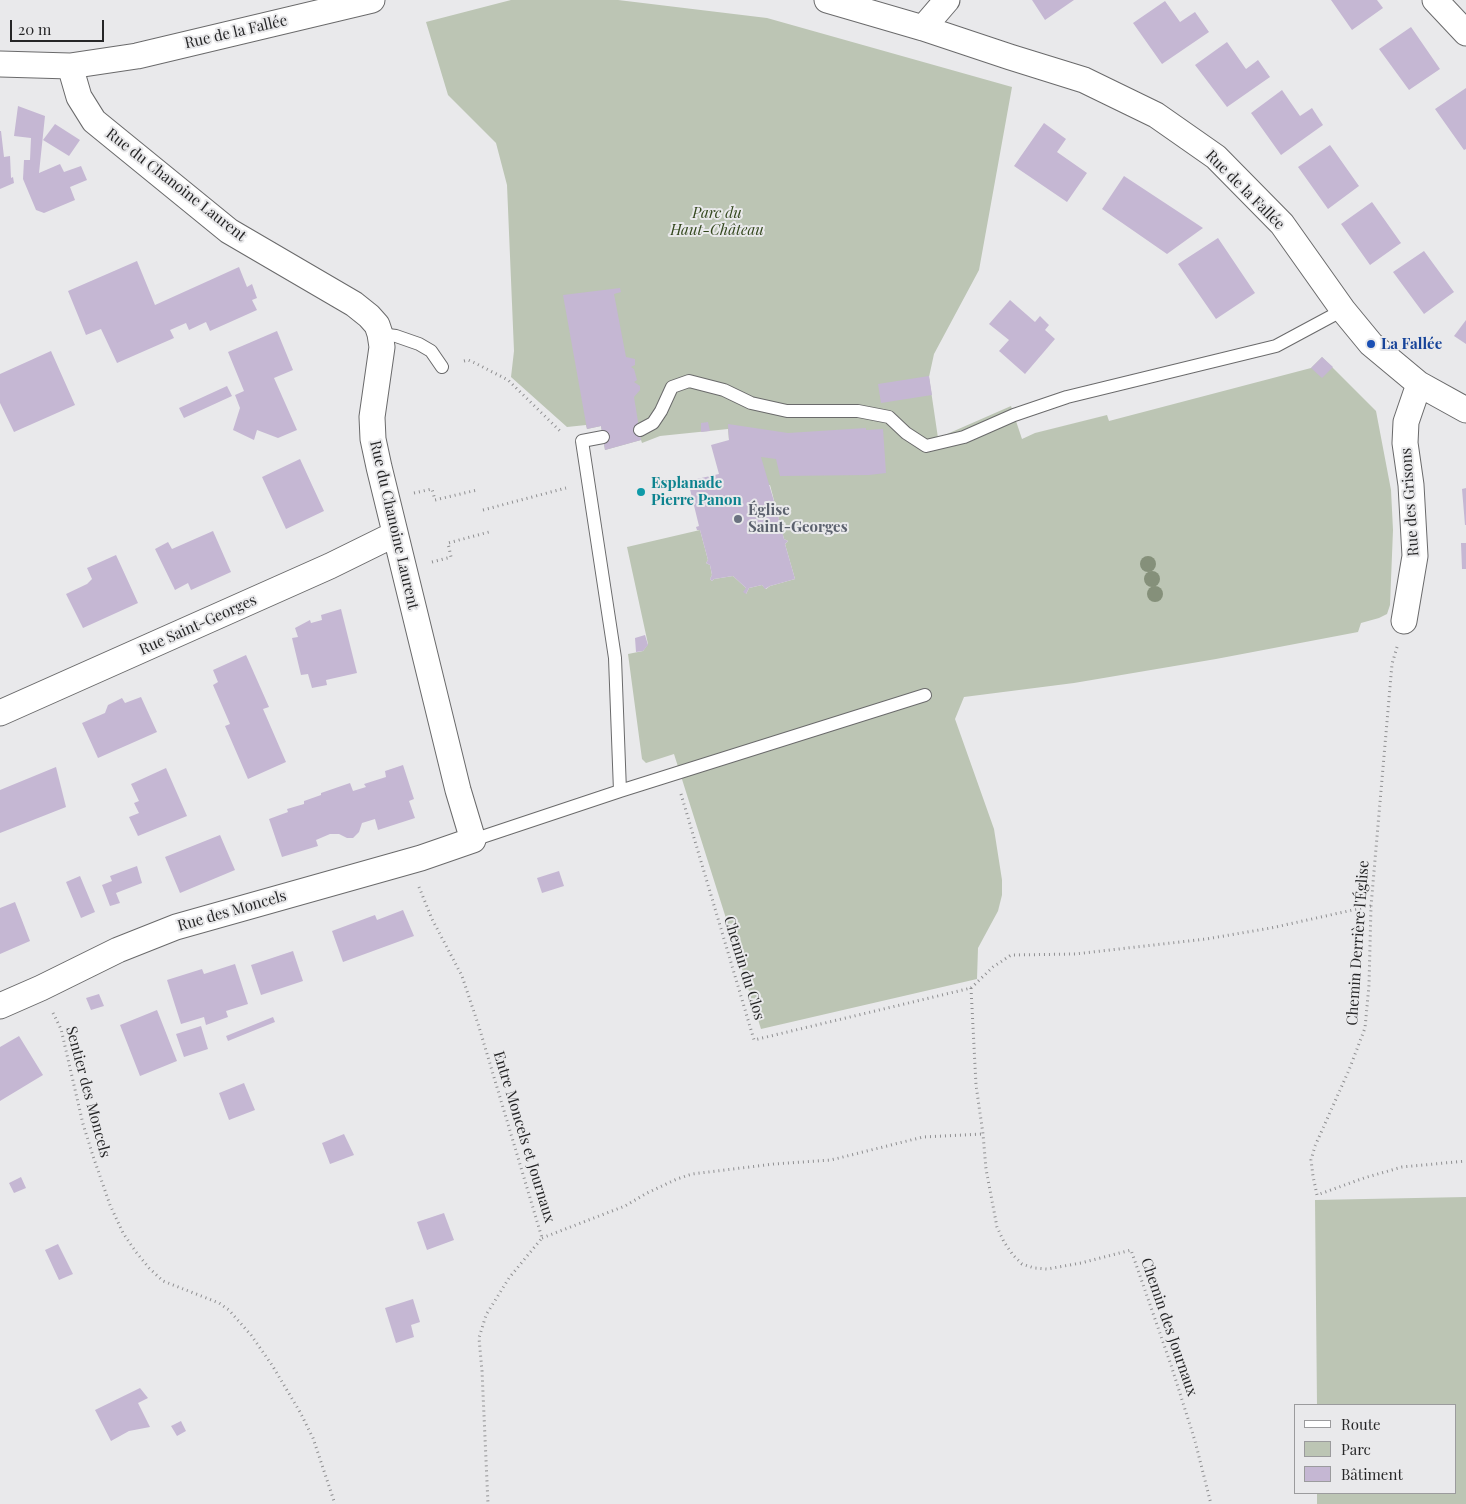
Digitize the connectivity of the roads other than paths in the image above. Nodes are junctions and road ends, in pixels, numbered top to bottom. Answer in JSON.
{"nodes":[{"id":1,"x":372,"y":0,"type":"edge"},
{"id":2,"x":827,"y":0,"type":"edge"},
{"id":3,"x":947,"y":0,"type":"edge"},
{"id":4,"x":1435,"y":0,"type":"edge"},
{"id":5,"x":923,"y":28,"type":"junction"},
{"id":6,"x":1466,"y":34,"type":"edge"},
{"id":7,"x":0,"y":64,"type":"edge"},
{"id":8,"x":70,"y":66,"type":"junction"},
{"id":9,"x":1343,"y":310,"type":"junction"},
{"id":10,"x":380,"y":334,"type":"junction"},
{"id":11,"x":442,"y":367,"type":"road end"},
{"id":12,"x":1419,"y":384,"type":"junction"},
{"id":13,"x":1466,"y":410,"type":"edge"},
{"id":14,"x":640,"y":430,"type":"dead end"},
{"id":15,"x":603,"y":437,"type":"dead end"},
{"id":16,"x":395,"y":534,"type":"junction"},
{"id":17,"x":1404,"y":621,"type":"road end"},
{"id":18,"x":925,"y":695,"type":"dead end"},
{"id":19,"x":0,"y":713,"type":"edge"},
{"id":20,"x":620,"y":791,"type":"junction"},
{"id":21,"x":472,"y":840,"type":"junction"},
{"id":22,"x":0,"y":1006,"type":"edge"}],
"edges":[{"from":1,"to":8,"type":"street","name":"Rue de la Fallée"},
{"from":2,"to":5,"type":"street","name":"Rue de la Fallée"},
{"from":3,"to":5,"type":"street"},
{"from":4,"to":6,"type":"street"},
{"from":5,"to":9,"type":"street","name":"Rue de la Fallée"},
{"from":7,"to":8,"type":"street"},
{"from":8,"to":10,"type":"street","name":"Rue du Chanoine Laurent"},
{"from":9,"to":12,"type":"street","name":"Rue de la Fallée"},
{"from":9,"to":14,"type":"lane"},
{"from":10,"to":11,"type":"lane"},
{"from":10,"to":16,"type":"street","name":"Rue du Chanoine Laurent"},
{"from":12,"to":13,"type":"street","name":"Rue de la Fallée"},
{"from":12,"to":17,"type":"street","name":"Rue des Grisons"},
{"from":15,"to":20,"type":"lane"},
{"from":16,"to":19,"type":"street","name":"Rue Saint-Georges"},
{"from":16,"to":21,"type":"street","name":"Rue du Chanoine Laurent"},
{"from":18,"to":20,"type":"lane"},
{"from":20,"to":21,"type":"lane"},
{"from":21,"to":22,"type":"street","name":"Rue des Moncels"}]}
